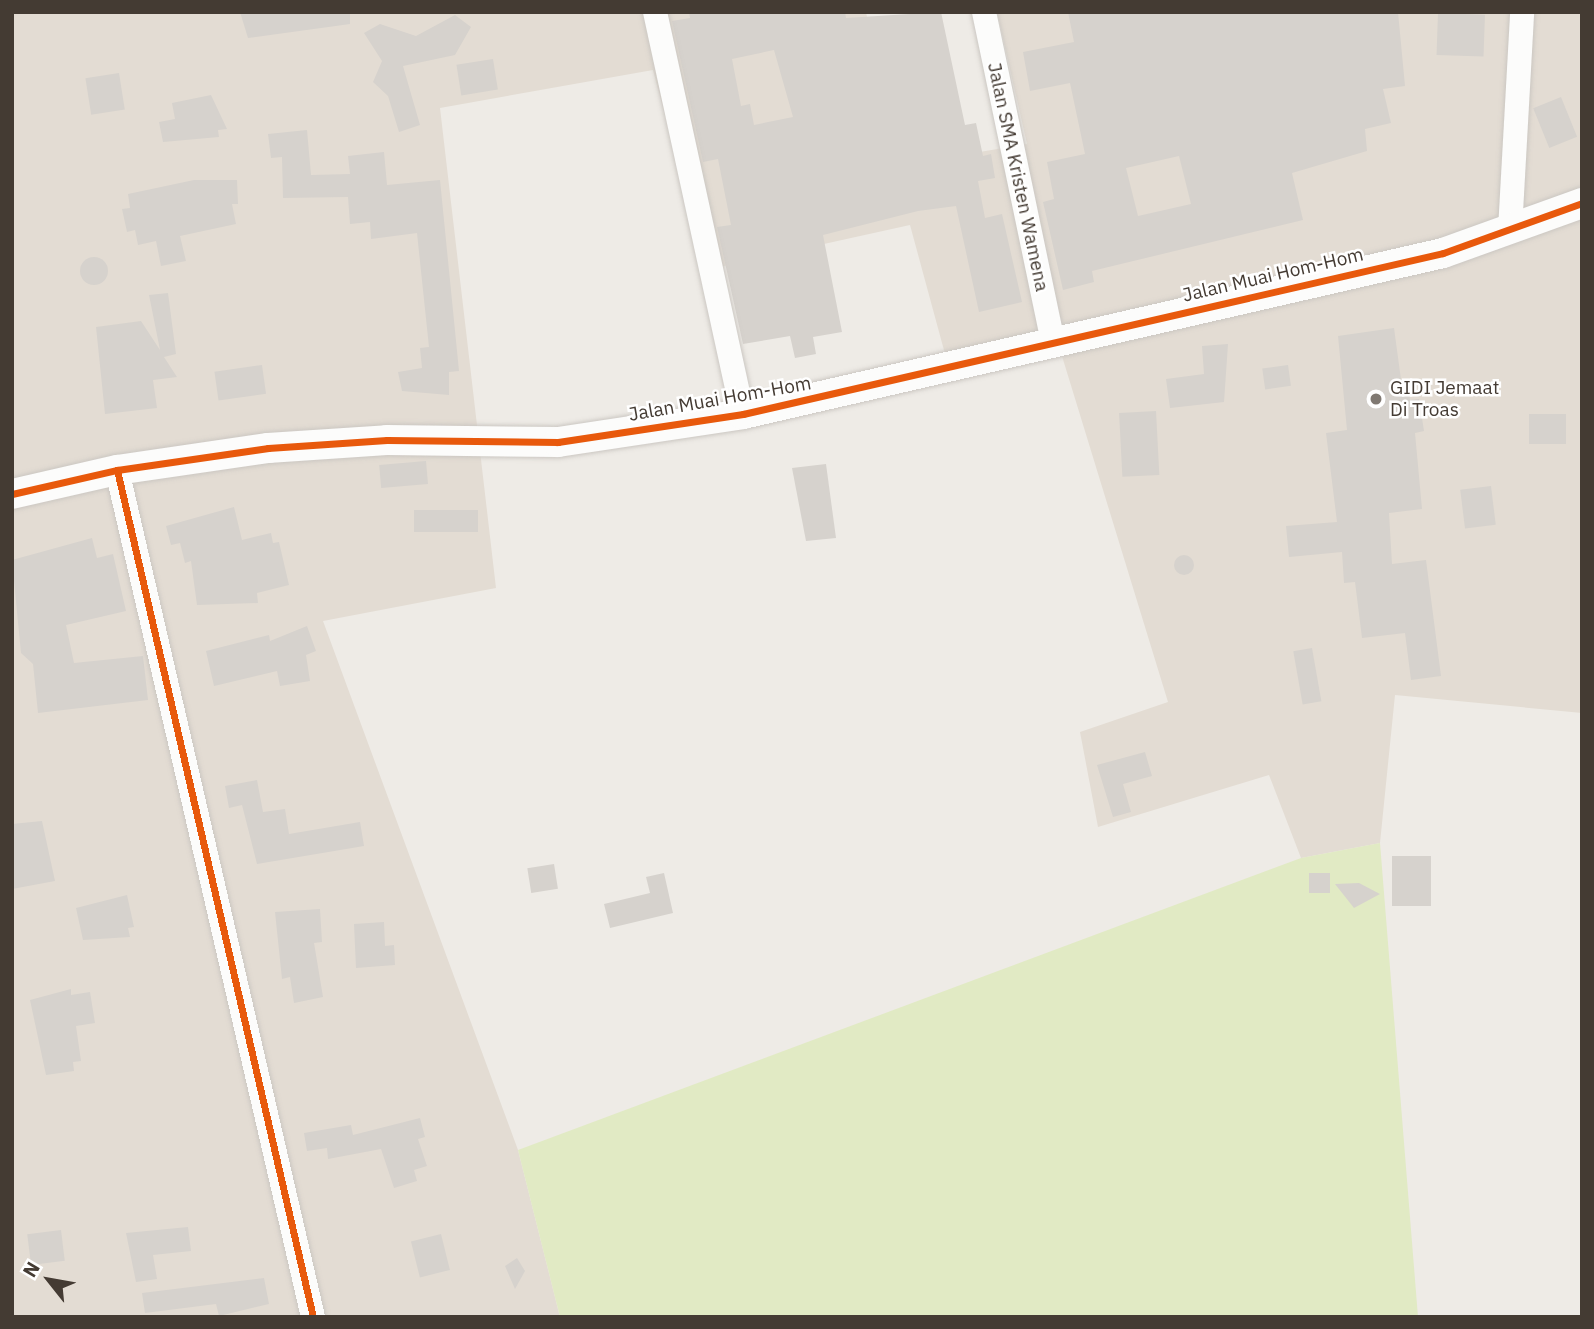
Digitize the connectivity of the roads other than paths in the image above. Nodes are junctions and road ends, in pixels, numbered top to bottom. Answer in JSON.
{"nodes":[{"id":1,"x":655,"y":12,"type":"edge"},
{"id":2,"x":984,"y":12,"type":"edge"},
{"id":3,"x":1522,"y":12,"type":"edge"},
{"id":4,"x":1582,"y":203,"type":"edge"},
{"id":5,"x":1510,"y":230,"type":"junction"},
{"id":6,"x":1053,"y":342,"type":"junction"},
{"id":7,"x":743,"y":414,"type":"junction"},
{"id":8,"x":117,"y":470,"type":"junction"},
{"id":9,"x":12,"y":494,"type":"edge"},
{"id":10,"x":313,"y":1317,"type":"edge"}],
"edges":[{"from":1,"to":7,"type":"street"},
{"from":2,"to":6,"type":"street","name":"Jalan SMA Kristen Wamena"},
{"from":3,"to":5,"type":"street"},
{"from":4,"to":5,"type":"street","name":"Jalan Muai Hom-Hom"},
{"from":5,"to":6,"type":"street","name":"Jalan Muai Hom-Hom"},
{"from":6,"to":7,"type":"street","name":"Jalan Muai Hom-Hom"},
{"from":7,"to":8,"type":"street","name":"Jalan Muai Hom-Hom"},
{"from":8,"to":9,"type":"street","name":"Jalan Muai Hom-Hom"},
{"from":8,"to":10,"type":"street"}]}
